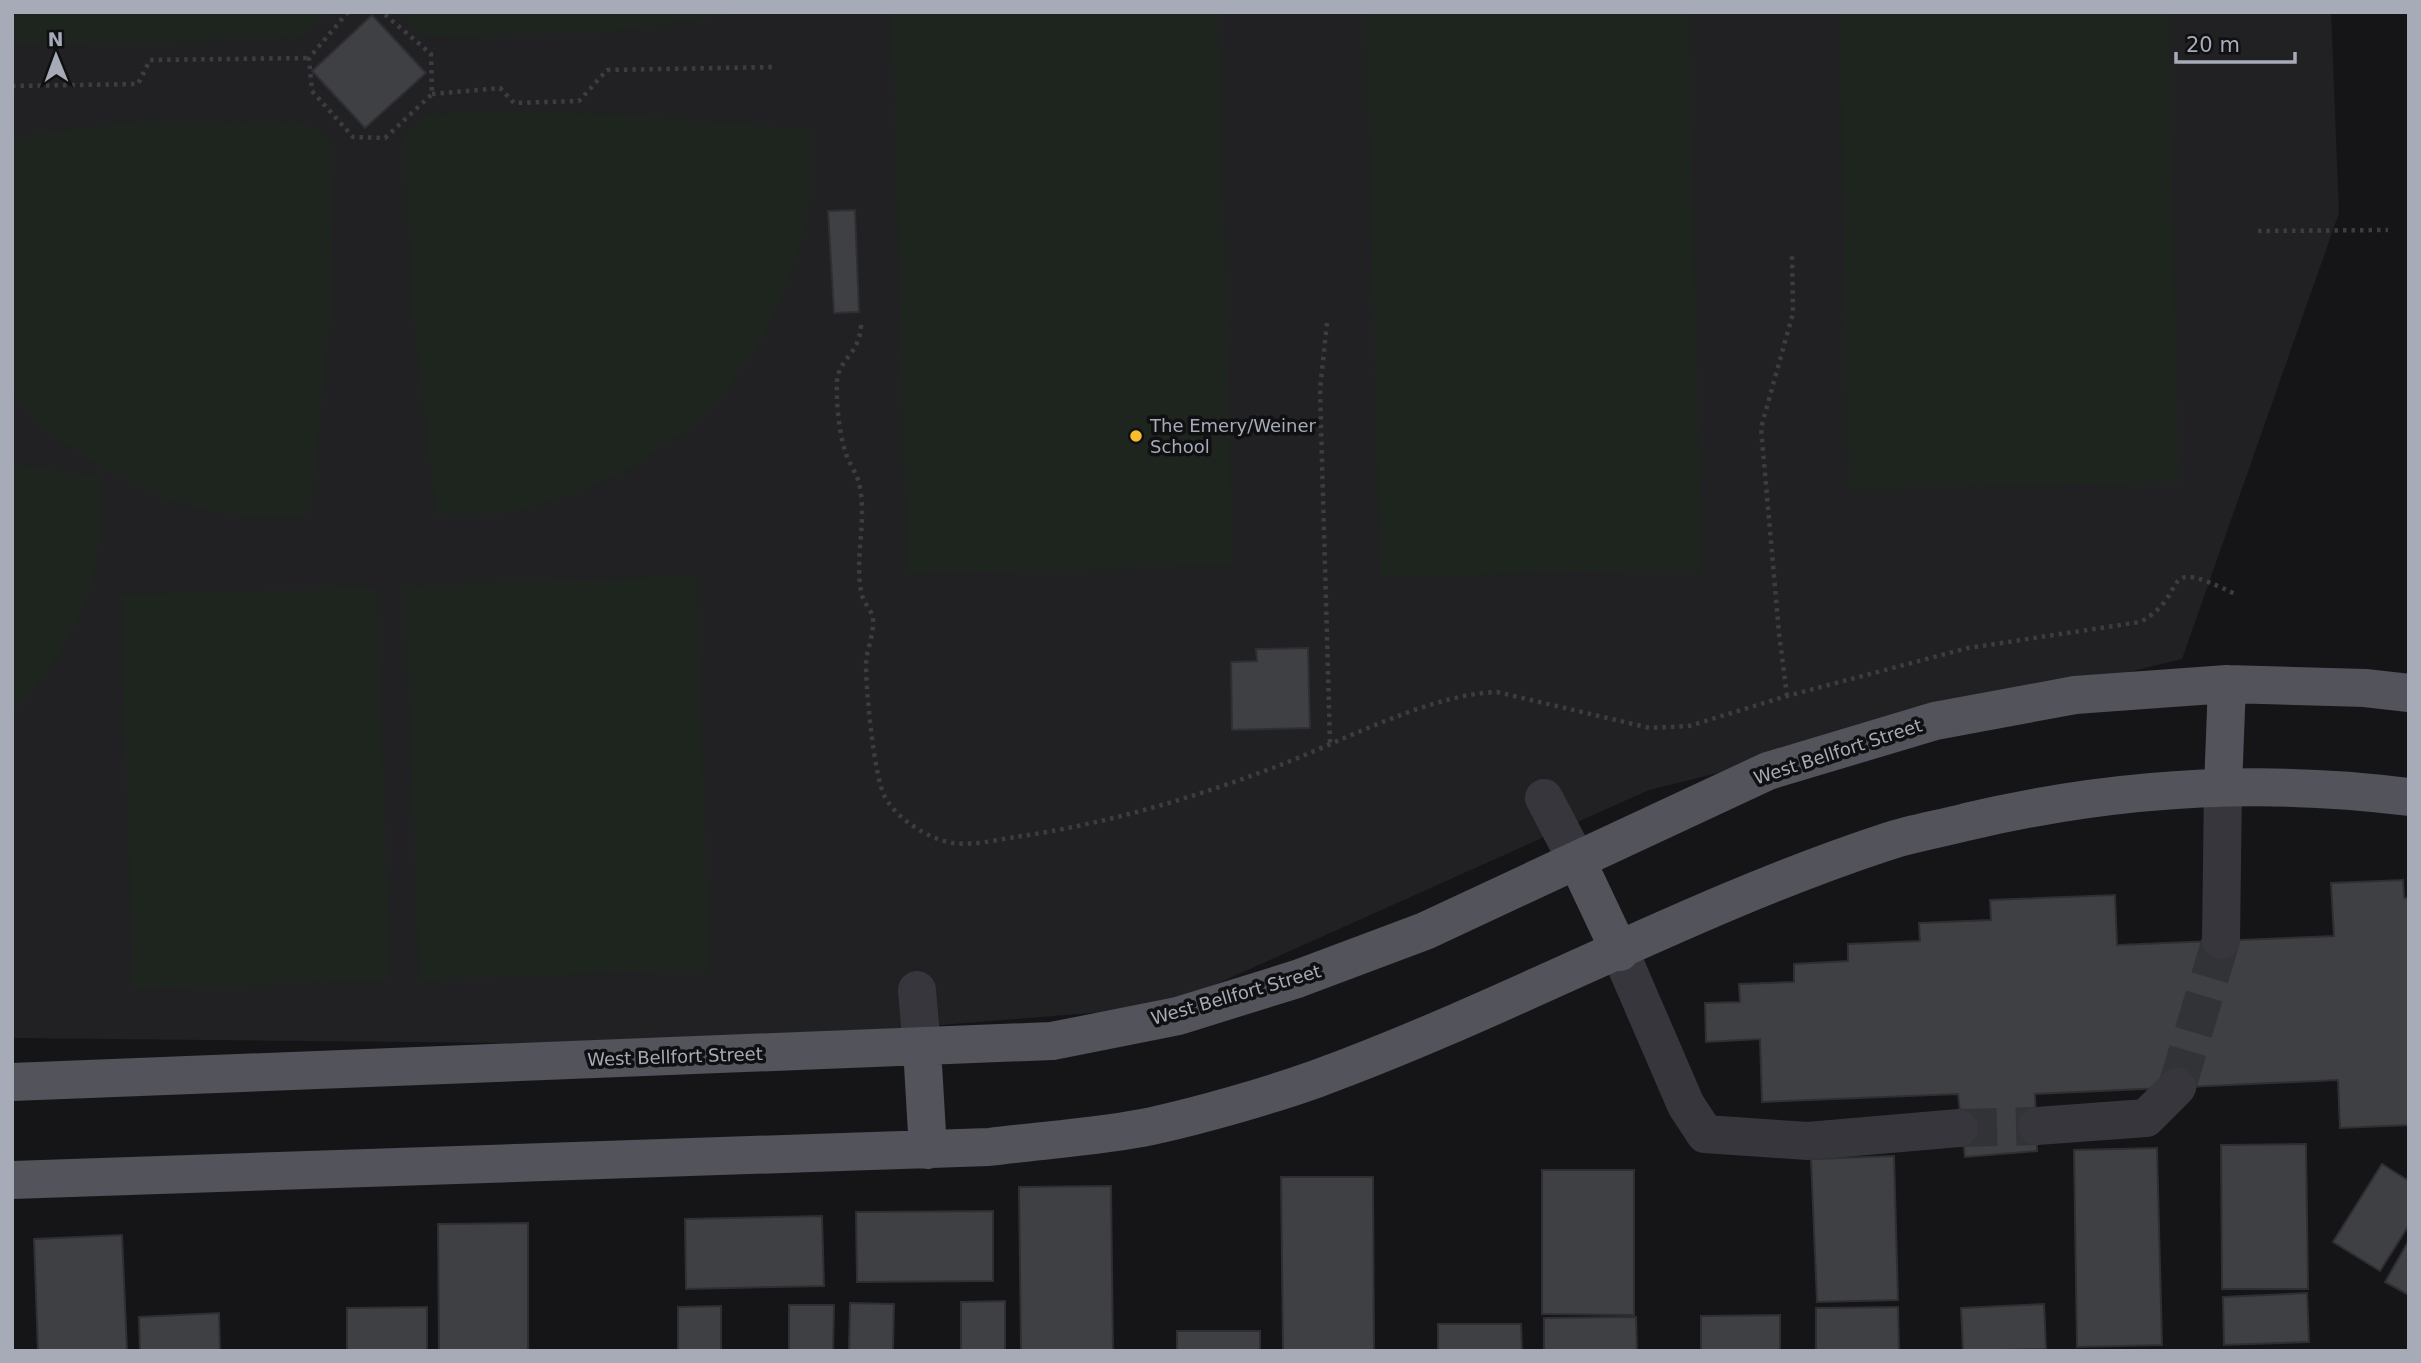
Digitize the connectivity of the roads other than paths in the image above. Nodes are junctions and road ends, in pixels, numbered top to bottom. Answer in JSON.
{"nodes":[{"id":1,"x":2227,"y":684,"type":"junction"},
{"id":2,"x":2409,"y":693,"type":"edge"},
{"id":3,"x":2223,"y":787,"type":"junction"},
{"id":4,"x":2409,"y":797,"type":"edge"},
{"id":5,"x":1544,"y":798,"type":"dead end"},
{"id":6,"x":1577,"y":861,"type":"junction"},
{"id":7,"x":2221,"y":940,"type":"tunnel mouth"},
{"id":8,"x":1620,"y":951,"type":"junction"},
{"id":9,"x":917,"y":990,"type":"dead end"},
{"id":10,"x":922,"y":1048,"type":"junction"},
{"id":11,"x":12,"y":1082,"type":"edge"},
{"id":12,"x":2177,"y":1087,"type":"tunnel mouth"},
{"id":13,"x":2037,"y":1126,"type":"tunnel mouth"},
{"id":14,"x":1959,"y":1128,"type":"tunnel mouth"},
{"id":15,"x":928,"y":1150,"type":"junction"},
{"id":16,"x":12,"y":1180,"type":"edge"}],
"edges":[{"from":1,"to":2,"type":"main road","name":"West Bellfort Street"},
{"from":1,"to":3,"type":"main road"},
{"from":1,"to":6,"type":"main road","name":"West Bellfort Street"},
{"from":3,"to":4,"type":"main road"},
{"from":3,"to":7,"type":"lane"},
{"from":3,"to":8,"type":"main road"},
{"from":5,"to":6,"type":"lane"},
{"from":6,"to":8,"type":"main road"},
{"from":6,"to":10,"type":"main road","name":"West Bellfort Street"},
{"from":8,"to":14,"type":"lane"},
{"from":8,"to":15,"type":"main road"},
{"from":9,"to":10,"type":"lane"},
{"from":10,"to":11,"type":"main road","name":"West Bellfort Street"},
{"from":10,"to":15,"type":"main road"},
{"from":12,"to":13,"type":"lane"},
{"from":15,"to":16,"type":"main road"}]}
